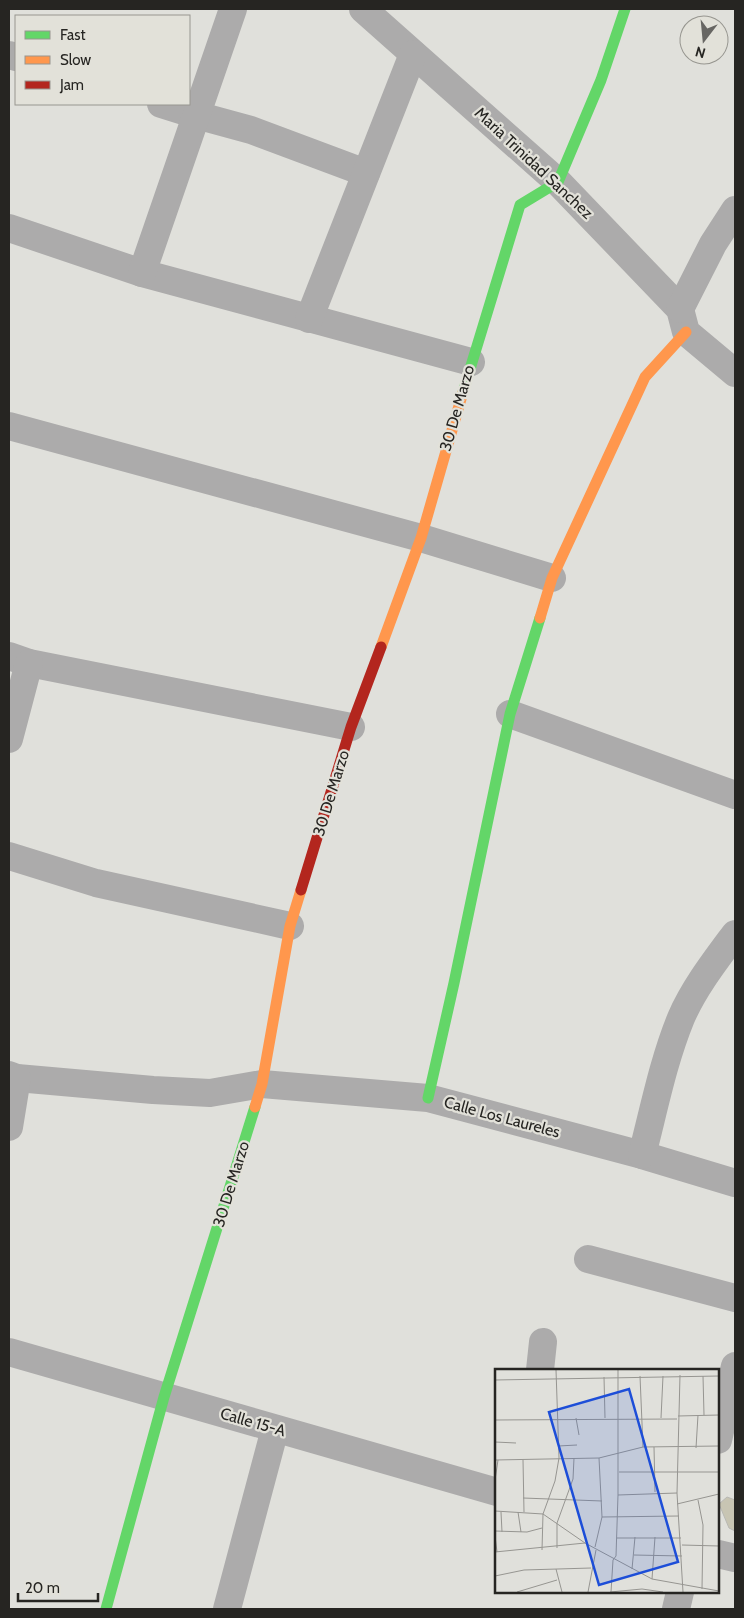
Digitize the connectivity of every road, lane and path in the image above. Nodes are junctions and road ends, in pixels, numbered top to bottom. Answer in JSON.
{"nodes":[{"id":1,"x":233,"y":9,"type":"edge"},
{"id":2,"x":363,"y":9,"type":"edge"},
{"id":3,"x":624,"y":9,"type":"edge"},
{"id":4,"x":413,"y":54,"type":"junction"},
{"id":5,"x":164,"y":105,"type":"edge"},
{"id":6,"x":196,"y":115,"type":"junction"},
{"id":7,"x":366,"y":173,"type":"junction"},
{"id":8,"x":558,"y":182,"type":"junction"},
{"id":9,"x":735,"y":210,"type":"edge"},
{"id":10,"x":9,"y":228,"type":"edge"},
{"id":11,"x":142,"y":273,"type":"junction"},
{"id":12,"x":309,"y":319,"type":"junction"},
{"id":13,"x":683,"y":321,"type":"junction"},
{"id":14,"x":471,"y":362,"type":"junction"},
{"id":15,"x":735,"y":373,"type":"edge"},
{"id":16,"x":9,"y":426,"type":"edge"},
{"id":17,"x":420,"y":538,"type":"junction"},
{"id":18,"x":552,"y":578,"type":"junction"},
{"id":19,"x":19,"y":659,"type":"edge"},
{"id":20,"x":510,"y":714,"type":"junction"},
{"id":21,"x":351,"y":727,"type":"junction"},
{"id":22,"x":9,"y":739,"type":"edge"},
{"id":23,"x":735,"y":795,"type":"edge"},
{"id":24,"x":9,"y":856,"type":"edge"},
{"id":25,"x":290,"y":926,"type":"junction"},
{"id":26,"x":735,"y":934,"type":"edge"},
{"id":27,"x":13,"y":1076,"type":"edge"},
{"id":28,"x":262,"y":1084,"type":"junction"},
{"id":29,"x":428,"y":1098,"type":"junction"},
{"id":30,"x":9,"y":1127,"type":"edge"},
{"id":31,"x":642,"y":1155,"type":"junction"},
{"id":32,"x":735,"y":1183,"type":"edge"},
{"id":33,"x":588,"y":1259,"type":"dead end"},
{"id":34,"x":735,"y":1298,"type":"edge"},
{"id":35,"x":543,"y":1342,"type":"dead end"},
{"id":36,"x":9,"y":1352,"type":"edge"},
{"id":37,"x":735,"y":1366,"type":"edge"},
{"id":38,"x":540,"y":1369,"type":"edge"},
{"id":39,"x":164,"y":1397,"type":"junction"},
{"id":40,"x":276,"y":1429,"type":"junction"},
{"id":41,"x":719,"y":1436,"type":"edge"},
{"id":42,"x":495,"y":1492,"type":"edge"},
{"id":43,"x":719,"y":1554,"type":"edge"},
{"id":44,"x":735,"y":1558,"type":"edge"},
{"id":45,"x":680,"y":1593,"type":"edge"},
{"id":46,"x":106,"y":1609,"type":"edge"},
{"id":47,"x":227,"y":1609,"type":"edge"},
{"id":48,"x":676,"y":1609,"type":"edge"}],
"edges":[{"from":1,"to":6,"type":"street"},
{"from":2,"to":4,"type":"street","name":"Maria Trinidad Sanchez"},
{"from":3,"to":8,"type":"street"},
{"from":4,"to":7,"type":"street"},
{"from":4,"to":8,"type":"street","name":"Maria Trinidad Sanchez"},
{"from":5,"to":6,"type":"street"},
{"from":6,"to":7,"type":"street"},
{"from":6,"to":11,"type":"street"},
{"from":7,"to":12,"type":"street"},
{"from":8,"to":13,"type":"street","name":"Maria Trinidad Sanchez"},
{"from":8,"to":14,"type":"street","name":"30 De Marzo"},
{"from":9,"to":13,"type":"street"},
{"from":10,"to":11,"type":"street"},
{"from":11,"to":12,"type":"street"},
{"from":12,"to":14,"type":"street"},
{"from":13,"to":15,"type":"street","name":"Maria Trinidad Sanchez"},
{"from":13,"to":18,"type":"street"},
{"from":14,"to":17,"type":"street","name":"30 De Marzo"},
{"from":16,"to":17,"type":"street"},
{"from":17,"to":18,"type":"street"},
{"from":17,"to":21,"type":"street","name":"30 De Marzo"},
{"from":18,"to":20,"type":"street"},
{"from":19,"to":21,"type":"street"},
{"from":19,"to":22,"type":"street"},
{"from":20,"to":23,"type":"street"},
{"from":20,"to":29,"type":"street"},
{"from":21,"to":25,"type":"street","name":"30 De Marzo"},
{"from":24,"to":25,"type":"street"},
{"from":25,"to":28,"type":"street","name":"30 De Marzo"},
{"from":26,"to":31,"type":"street"},
{"from":27,"to":28,"type":"street","name":"Calle Los Laureles"},
{"from":27,"to":30,"type":"street"},
{"from":28,"to":29,"type":"street","name":"Calle Los Laureles"},
{"from":28,"to":39,"type":"street","name":"30 De Marzo"},
{"from":29,"to":31,"type":"street","name":"Calle Los Laureles"},
{"from":31,"to":32,"type":"street","name":"Calle Los Laureles"},
{"from":33,"to":34,"type":"street"},
{"from":35,"to":38,"type":"street"},
{"from":36,"to":39,"type":"street","name":"Calle 15-A"},
{"from":37,"to":41,"type":"street"},
{"from":39,"to":40,"type":"street","name":"Calle 15-A"},
{"from":39,"to":46,"type":"street","name":"30 De Marzo"},
{"from":40,"to":42,"type":"street","name":"Calle 15-A"},
{"from":40,"to":47,"type":"street"},
{"from":43,"to":44,"type":"street"},
{"from":45,"to":48,"type":"street"}]}
